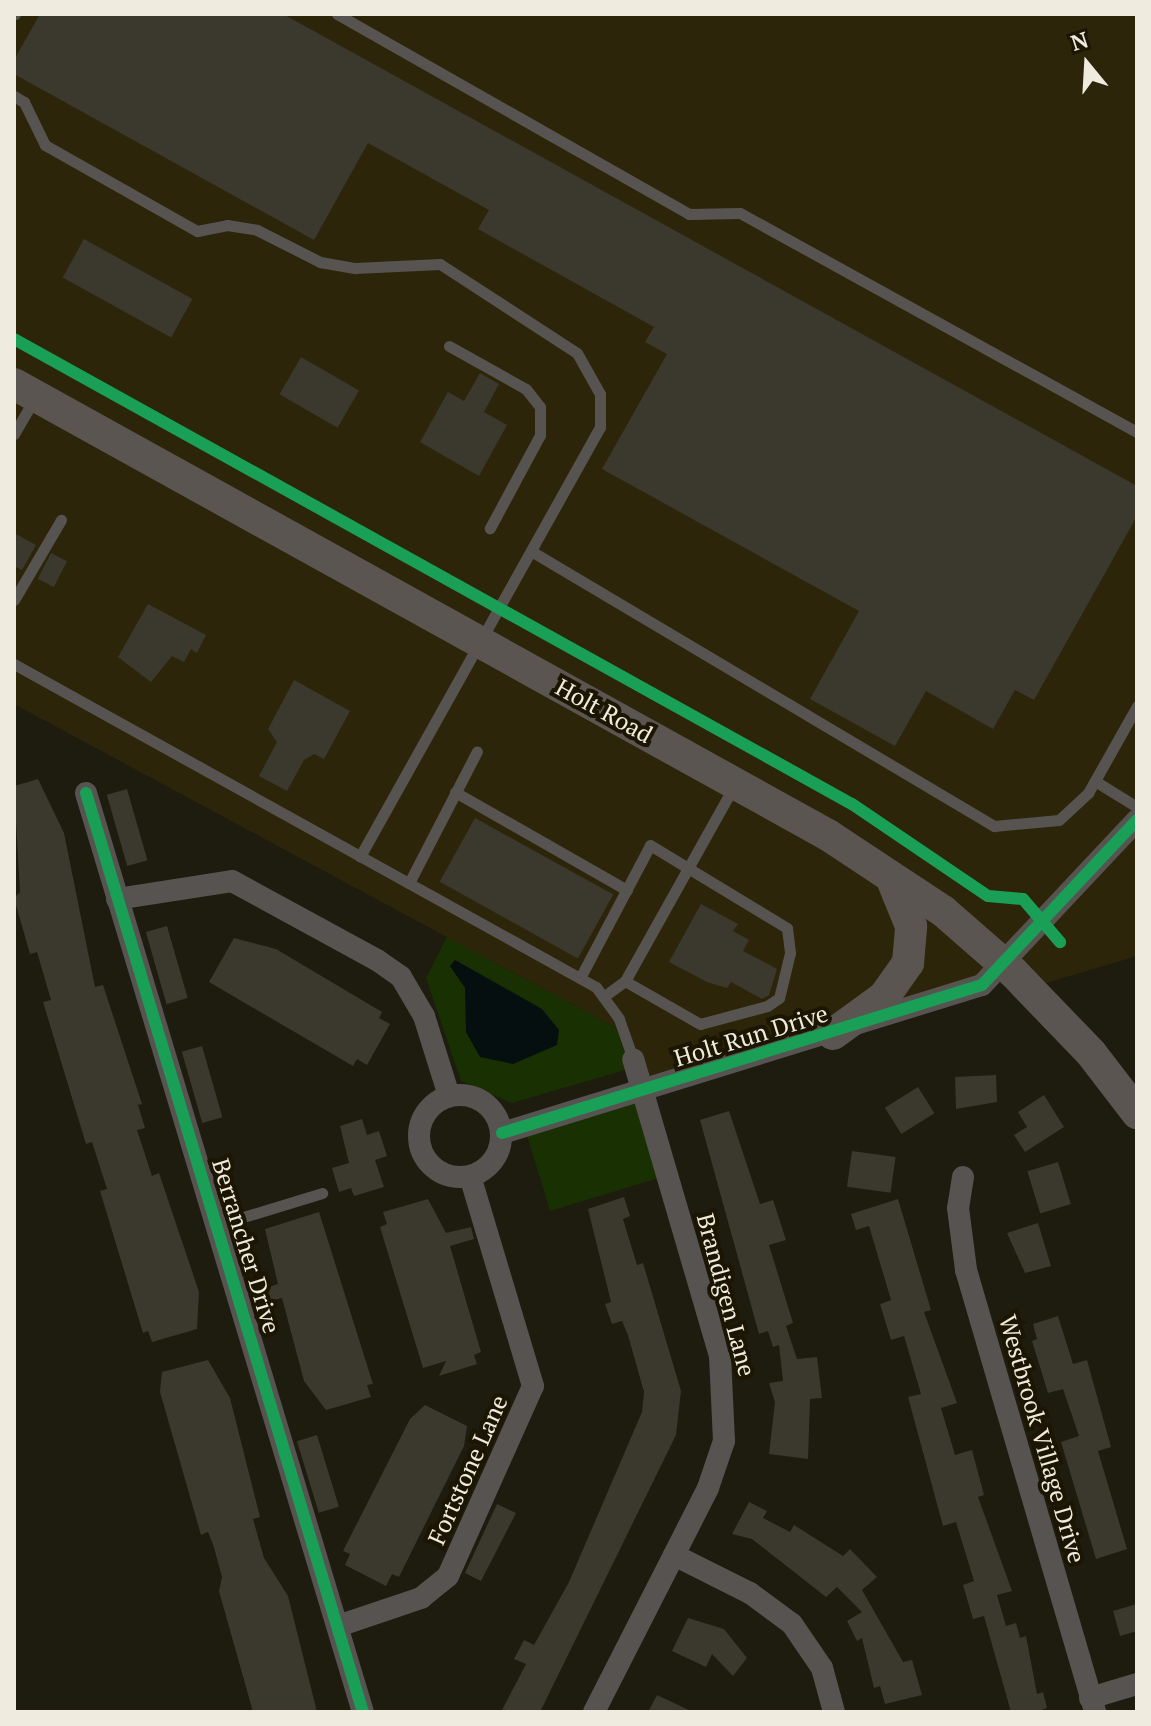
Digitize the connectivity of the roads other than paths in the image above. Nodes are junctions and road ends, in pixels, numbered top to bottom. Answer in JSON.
{"nodes":[{"id":1,"x":337,"y":14,"type":"edge"},
{"id":2,"x":14,"y":96,"type":"edge"},
{"id":3,"x":449,"y":346,"type":"dead end"},
{"id":4,"x":25,"y":390,"type":"edge"},
{"id":5,"x":1137,"y":432,"type":"edge"},
{"id":6,"x":14,"y":434,"type":"edge"},
{"id":7,"x":61,"y":520,"type":"dead end"},
{"id":8,"x":490,"y":528,"type":"dead end"},
{"id":9,"x":531,"y":551,"type":"junction"},
{"id":10,"x":14,"y":600,"type":"edge"},
{"id":11,"x":480,"y":642,"type":"junction"},
{"id":12,"x":14,"y":664,"type":"edge"},
{"id":13,"x":1137,"y":706,"type":"edge"},
{"id":14,"x":477,"y":751,"type":"dead end"},
{"id":15,"x":1095,"y":781,"type":"junction"},
{"id":16,"x":735,"y":783,"type":"junction"},
{"id":17,"x":455,"y":792,"type":"junction"},
{"id":18,"x":86,"y":793,"type":"dead end"},
{"id":19,"x":1137,"y":807,"type":"edge"},
{"id":20,"x":1137,"y":820,"type":"edge"},
{"id":21,"x":360,"y":856,"type":"junction"},
{"id":22,"x":688,"y":867,"type":"junction"},
{"id":23,"x":891,"y":877,"type":"junction"},
{"id":24,"x":409,"y":883,"type":"junction"},
{"id":25,"x":627,"y":890,"type":"junction"},
{"id":26,"x":117,"y":899,"type":"junction"},
{"id":27,"x":1004,"y":964,"type":"junction"},
{"id":28,"x":580,"y":978,"type":"junction"},
{"id":29,"x":625,"y":981,"type":"junction"},
{"id":30,"x":603,"y":997,"type":"junction"},
{"id":31,"x":833,"y":1034,"type":"junction"},
{"id":32,"x":633,"y":1059,"type":"joint"},
{"id":33,"x":642,"y":1091,"type":"junction"},
{"id":34,"x":449,"y":1096,"type":"junction"},
{"id":35,"x":1137,"y":1113,"type":"edge"},
{"id":36,"x":502,"y":1133,"type":"junction"},
{"id":37,"x":470,"y":1176,"type":"junction"},
{"id":38,"x":963,"y":1177,"type":"dead end"},
{"id":39,"x":322,"y":1193,"type":"dead end"},
{"id":40,"x":217,"y":1225,"type":"junction"},
{"id":41,"x":674,"y":1555,"type":"junction"},
{"id":42,"x":338,"y":1626,"type":"junction"},
{"id":43,"x":1137,"y":1684,"type":"edge"},
{"id":44,"x":1092,"y":1705,"type":"edge"},
{"id":45,"x":363,"y":1712,"type":"edge"},
{"id":46,"x":594,"y":1712,"type":"edge"},
{"id":47,"x":834,"y":1712,"type":"edge"}],
"edges":[{"from":1,"to":5,"type":"lane"},
{"from":2,"to":9,"type":"lane"},
{"from":3,"to":8,"type":"lane"},
{"from":4,"to":6,"type":"lane"},
{"from":4,"to":11,"type":"main road","name":"Holt Road"},
{"from":7,"to":10,"type":"lane"},
{"from":9,"to":11,"type":"lane"},
{"from":9,"to":15,"type":"lane"},
{"from":11,"to":16,"type":"main road","name":"Holt Road"},
{"from":11,"to":21,"type":"lane"},
{"from":12,"to":21,"type":"lane"},
{"from":13,"to":15,"type":"lane"},
{"from":14,"to":17,"type":"lane"},
{"from":15,"to":19,"type":"lane"},
{"from":16,"to":22,"type":"lane"},
{"from":16,"to":23,"type":"main road","name":"Holt Road"},
{"from":17,"to":24,"type":"lane"},
{"from":17,"to":25,"type":"lane"},
{"from":18,"to":26,"type":"street","name":"Berrancher Drive"},
{"from":20,"to":27,"type":"street","name":"Holt Run Drive"},
{"from":21,"to":24,"type":"lane"},
{"from":22,"to":25,"type":"lane"},
{"from":22,"to":29,"type":"lane"},
{"from":22,"to":29,"type":"lane"},
{"from":23,"to":27,"type":"main road","name":"Holt Road"},
{"from":23,"to":31,"type":"main road"},
{"from":24,"to":28,"type":"lane"},
{"from":25,"to":28,"type":"lane"},
{"from":26,"to":34,"type":"street"},
{"from":26,"to":40,"type":"street","name":"Berrancher Drive"},
{"from":27,"to":31,"type":"street","name":"Holt Run Drive"},
{"from":27,"to":35,"type":"main road","name":"Holt Road"},
{"from":28,"to":30,"type":"lane"},
{"from":29,"to":30,"type":"lane"},
{"from":30,"to":32,"type":"lane"},
{"from":31,"to":33,"type":"street","name":"Holt Run Drive"},
{"from":32,"to":33,"type":"street","name":"Brandigen Lane"},
{"from":33,"to":36,"type":"street","name":"Holt Run Drive"},
{"from":33,"to":41,"type":"street","name":"Brandigen Lane"},
{"from":34,"to":36,"type":"street"},
{"from":34,"to":37,"type":"street"},
{"from":36,"to":37,"type":"street"},
{"from":37,"to":42,"type":"street","name":"Fortstone Lane"},
{"from":38,"to":44,"type":"street","name":"Westbrook Village Drive"},
{"from":39,"to":40,"type":"lane"},
{"from":40,"to":42,"type":"street","name":"Berrancher Drive"},
{"from":41,"to":46,"type":"street","name":"Brandigen Lane"},
{"from":41,"to":47,"type":"street"},
{"from":42,"to":45,"type":"street","name":"Berrancher Drive"},
{"from":43,"to":44,"type":"street"}]}
